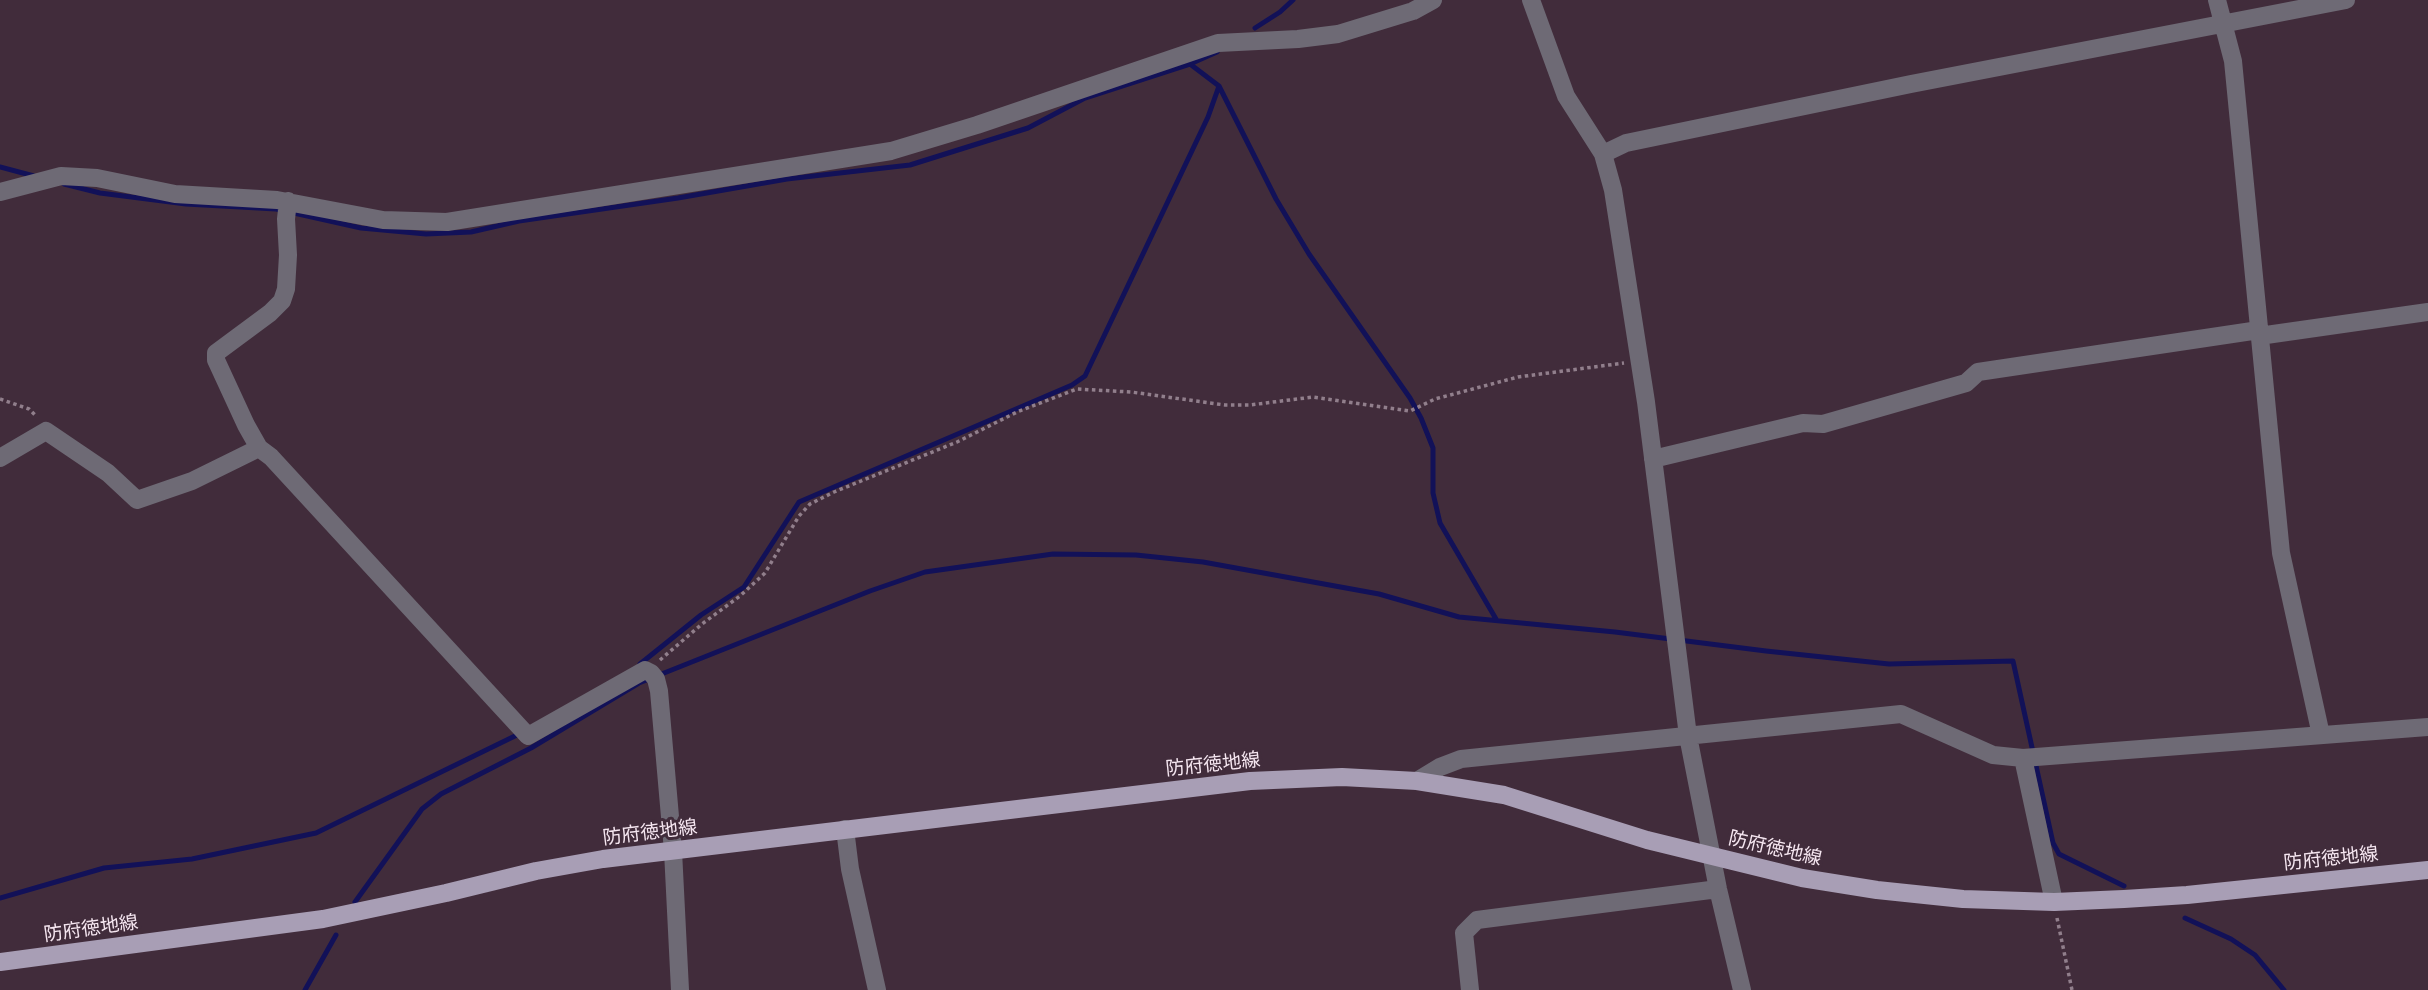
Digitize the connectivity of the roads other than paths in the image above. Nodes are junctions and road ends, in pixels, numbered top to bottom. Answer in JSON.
{"nodes":[{"id":1,"x":1433,"y":0,"type":"edge"},
{"id":2,"x":1531,"y":0,"type":"edge"},
{"id":3,"x":2217,"y":0,"type":"edge"},
{"id":4,"x":2346,"y":0,"type":"edge"},
{"id":5,"x":2223,"y":23,"type":"junction"},
{"id":6,"x":1603,"y":154,"type":"junction"},
{"id":7,"x":0,"y":192,"type":"edge"},
{"id":8,"x":287,"y":209,"type":"junction"},
{"id":9,"x":2428,"y":312,"type":"edge"},
{"id":10,"x":2259,"y":333,"type":"junction"},
{"id":11,"x":259,"y":448,"type":"junction"},
{"id":12,"x":0,"y":458,"type":"edge"},
{"id":13,"x":1653,"y":459,"type":"junction"},
{"id":14,"x":2428,"y":727,"type":"edge"},
{"id":15,"x":2321,"y":735,"type":"junction"},
{"id":16,"x":1688,"y":736,"type":"junction"},
{"id":17,"x":2023,"y":758,"type":"junction"},
{"id":18,"x":1416,"y":781,"type":"junction"},
{"id":19,"x":845,"y":829,"type":"junction"},
{"id":20,"x":673,"y":851,"type":"junction"},
{"id":21,"x":1713,"y":857,"type":"junction"},
{"id":22,"x":2428,"y":870,"type":"edge"},
{"id":23,"x":1718,"y":889,"type":"junction"},
{"id":24,"x":2054,"y":902,"type":"junction"},
{"id":25,"x":0,"y":962,"type":"edge"},
{"id":26,"x":680,"y":990,"type":"edge"},
{"id":27,"x":877,"y":990,"type":"edge"},
{"id":28,"x":1470,"y":990,"type":"edge"},
{"id":29,"x":1742,"y":990,"type":"edge"}],
"edges":[{"from":1,"to":8,"type":"street"},
{"from":2,"to":6,"type":"street"},
{"from":3,"to":5,"type":"street"},
{"from":4,"to":5,"type":"street"},
{"from":5,"to":6,"type":"street"},
{"from":5,"to":10,"type":"street"},
{"from":6,"to":13,"type":"street"},
{"from":7,"to":8,"type":"street"},
{"from":8,"to":11,"type":"street"},
{"from":9,"to":10,"type":"street"},
{"from":10,"to":13,"type":"street"},
{"from":10,"to":15,"type":"street"},
{"from":11,"to":12,"type":"street"},
{"from":11,"to":20,"type":"street"},
{"from":13,"to":16,"type":"street"},
{"from":14,"to":15,"type":"street"},
{"from":15,"to":17,"type":"street"},
{"from":16,"to":17,"type":"street"},
{"from":16,"to":18,"type":"street"},
{"from":16,"to":21,"type":"street"},
{"from":17,"to":24,"type":"street"},
{"from":18,"to":19,"type":"main road","name":"防府徳地線"},
{"from":18,"to":21,"type":"main road","name":"防府徳地線"},
{"from":19,"to":20,"type":"main road","name":"防府徳地線"},
{"from":19,"to":27,"type":"street"},
{"from":20,"to":25,"type":"main road","name":"防府徳地線"},
{"from":20,"to":26,"type":"street"},
{"from":21,"to":23,"type":"street"},
{"from":21,"to":24,"type":"main road","name":"防府徳地線"},
{"from":22,"to":24,"type":"main road","name":"防府徳地線"},
{"from":23,"to":28,"type":"street"},
{"from":23,"to":29,"type":"street"}]}
